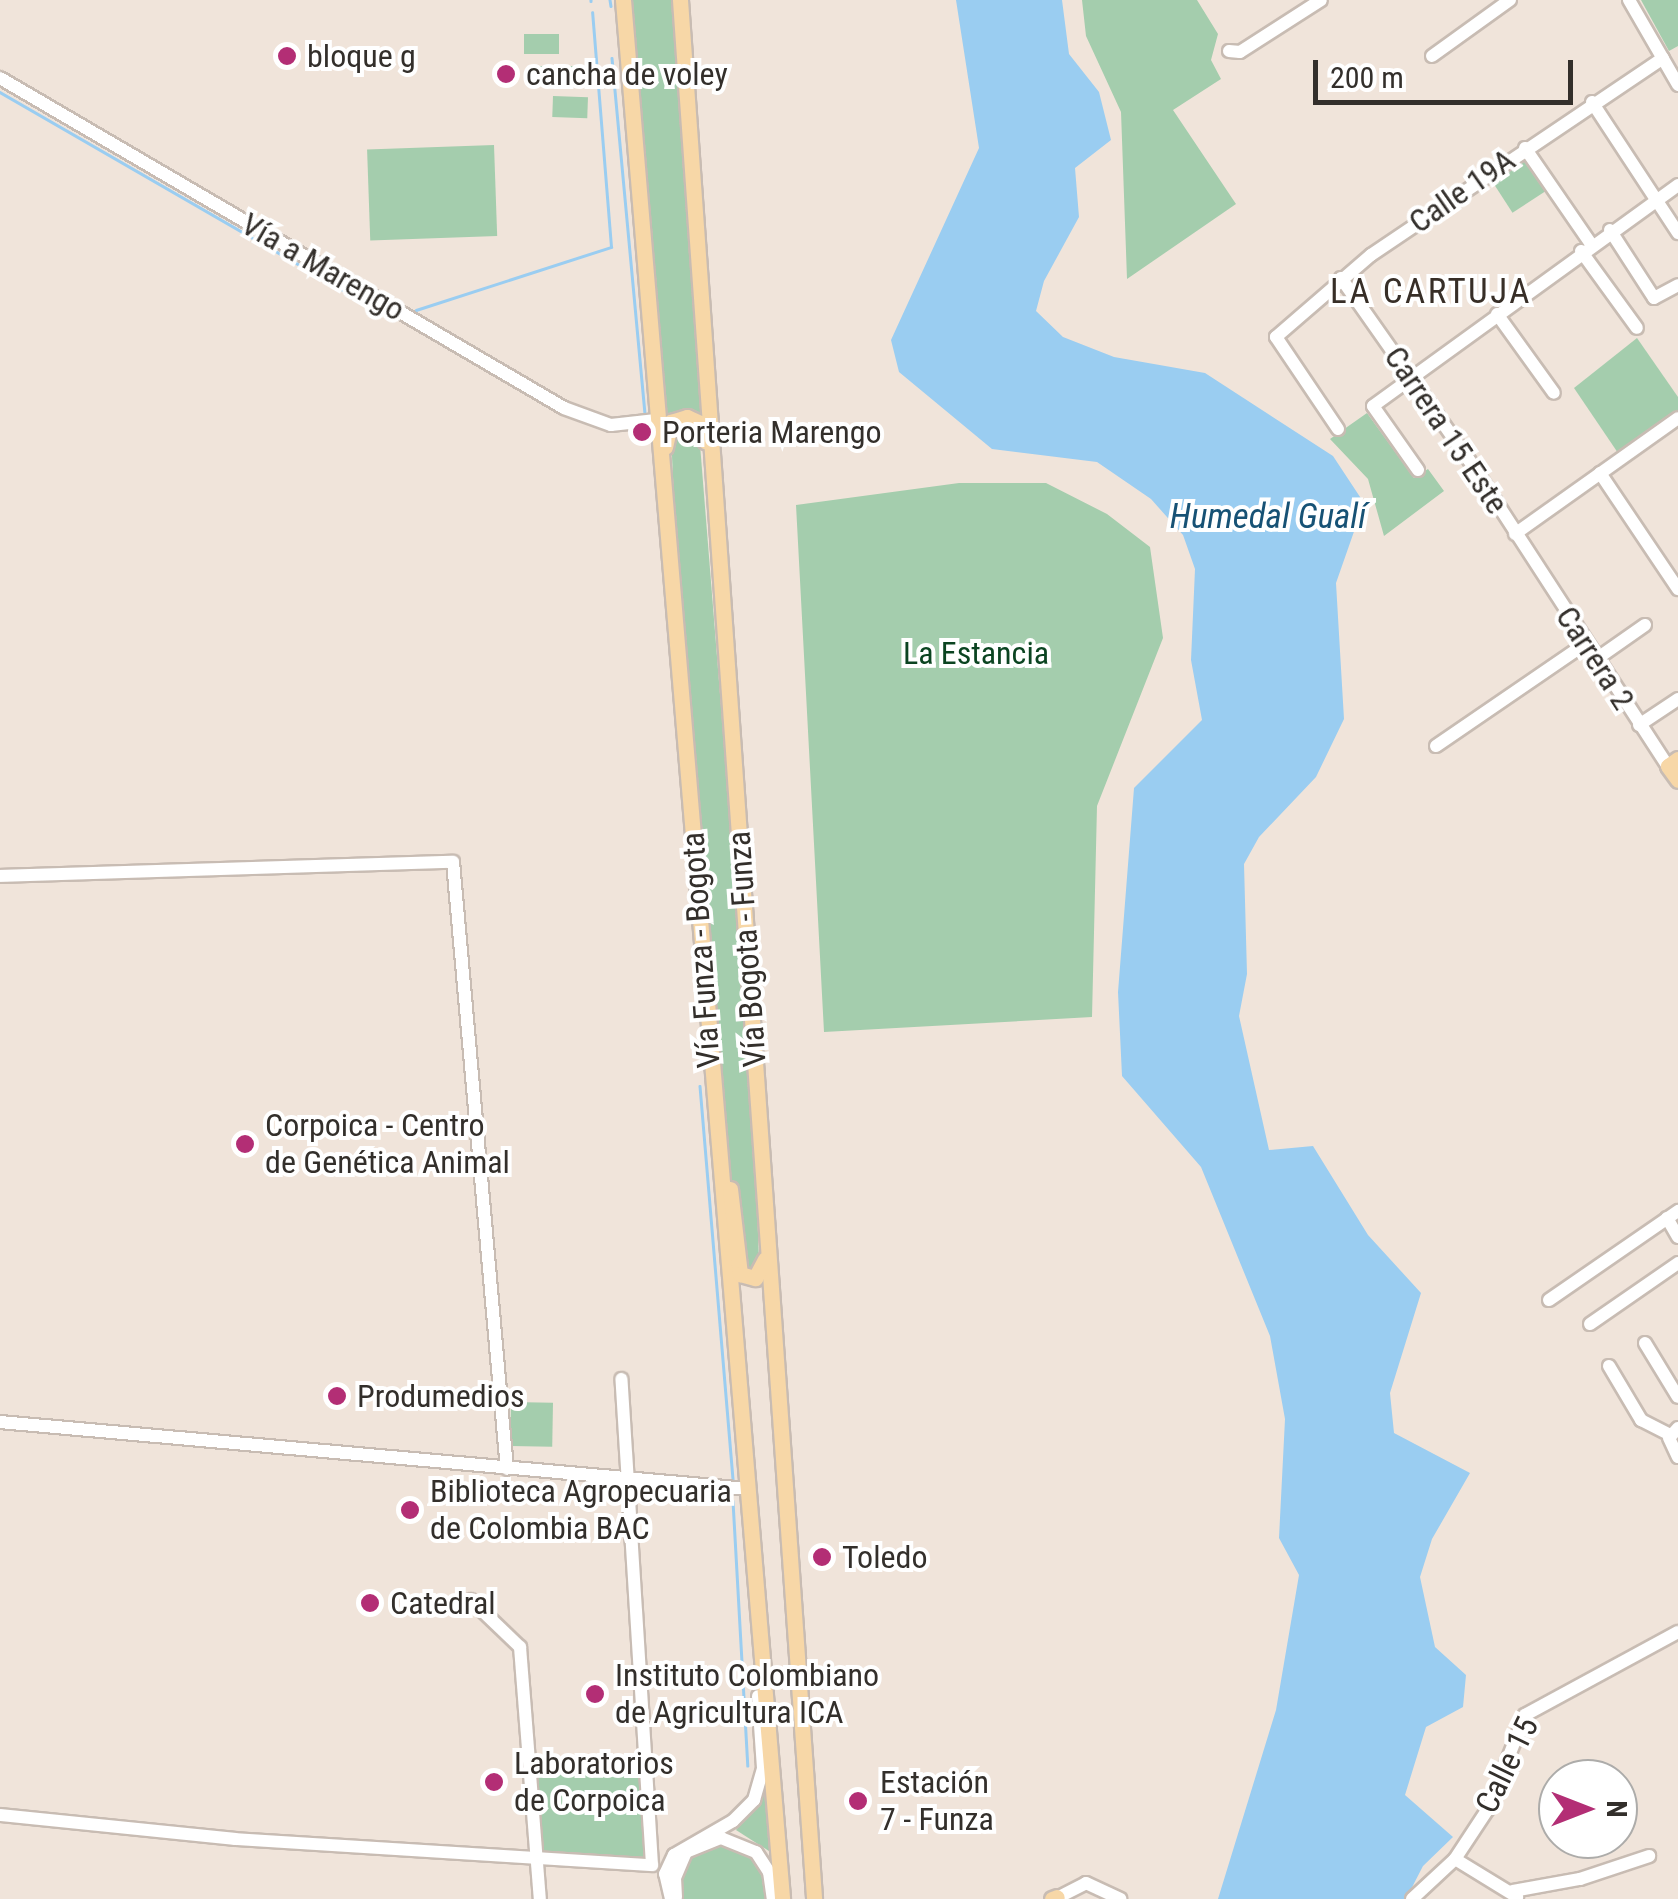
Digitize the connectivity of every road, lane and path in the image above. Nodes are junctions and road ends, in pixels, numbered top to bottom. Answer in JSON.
{"nodes":[{"id":1,"x":623,"y":0,"type":"edge"},
{"id":2,"x":680,"y":0,"type":"edge"},
{"id":3,"x":1320,"y":0,"type":"edge"},
{"id":4,"x":1510,"y":0,"type":"edge"},
{"id":5,"x":1630,"y":0,"type":"edge"},
{"id":6,"x":1228,"y":52,"type":"dead end"},
{"id":7,"x":1432,"y":56,"type":"dead end"},
{"id":8,"x":1663,"y":58,"type":"junction"},
{"id":9,"x":0,"y":78,"type":"edge"},
{"id":10,"x":1678,"y":85,"type":"edge"},
{"id":11,"x":1592,"y":102,"type":"junction"},
{"id":12,"x":1525,"y":148,"type":"junction"},
{"id":13,"x":1678,"y":185,"type":"edge"},
{"id":14,"x":1654,"y":200,"type":"junction"},
{"id":15,"x":1610,"y":230,"type":"junction"},
{"id":16,"x":1678,"y":233,"type":"edge"},
{"id":17,"x":1586,"y":247,"type":"junction"},
{"id":18,"x":1341,"y":278,"type":"junction"},
{"id":19,"x":1678,"y":285,"type":"edge"},
{"id":20,"x":1497,"y":314,"type":"junction"},
{"id":21,"x":1637,"y":328,"type":"dead end"},
{"id":22,"x":1412,"y":379,"type":"junction"},
{"id":23,"x":1554,"y":393,"type":"dead end"},
{"id":24,"x":1678,"y":418,"type":"edge"},
{"id":25,"x":656,"y":420,"type":"junction"},
{"id":26,"x":1338,"y":429,"type":"dead end"},
{"id":27,"x":1418,"y":470,"type":"dead end"},
{"id":28,"x":1600,"y":473,"type":"junction"},
{"id":29,"x":1515,"y":534,"type":"junction"},
{"id":30,"x":1678,"y":589,"type":"edge"},
{"id":31,"x":724,"y":619,"type":"junction"},
{"id":32,"x":672,"y":626,"type":"junction"},
{"id":33,"x":1646,"y":626,"type":"dead end"},
{"id":34,"x":1585,"y":644,"type":"junction"},
{"id":35,"x":1596,"y":660,"type":"junction"},
{"id":36,"x":1678,"y":699,"type":"edge"},
{"id":37,"x":1639,"y":725,"type":"junction"},
{"id":38,"x":1436,"y":746,"type":"dead end"},
{"id":39,"x":1673,"y":762,"type":"edge"},
{"id":40,"x":1678,"y":780,"type":"edge"},
{"id":41,"x":0,"y":876,"type":"edge"},
{"id":42,"x":712,"y":1102,"type":"junction"},
{"id":43,"x":759,"y":1118,"type":"junction"},
{"id":44,"x":1672,"y":1214,"type":"edge"},
{"id":45,"x":1678,"y":1237,"type":"edge"},
{"id":46,"x":1678,"y":1263,"type":"edge"},
{"id":47,"x":1550,"y":1300,"type":"dead end"},
{"id":48,"x":1590,"y":1324,"type":"dead end"},
{"id":49,"x":1646,"y":1343,"type":"dead end"},
{"id":50,"x":1609,"y":1366,"type":"dead end"},
{"id":51,"x":621,"y":1379,"type":"dead end"},
{"id":52,"x":1678,"y":1397,"type":"edge"},
{"id":53,"x":0,"y":1422,"type":"edge"},
{"id":54,"x":1674,"y":1432,"type":"edge"},
{"id":55,"x":1678,"y":1457,"type":"edge"},
{"id":56,"x":507,"y":1469,"type":"junction"},
{"id":57,"x":630,"y":1482,"type":"junction"},
{"id":58,"x":748,"y":1489,"type":"junction"},
{"id":59,"x":471,"y":1600,"type":"dead end"},
{"id":60,"x":759,"y":1628,"type":"junction"},
{"id":61,"x":1678,"y":1632,"type":"edge"},
{"id":62,"x":806,"y":1800,"type":"junction"},
{"id":63,"x":0,"y":1815,"type":"edge"},
{"id":64,"x":1649,"y":1856,"type":"dead end"},
{"id":65,"x":1454,"y":1859,"type":"junction"},
{"id":66,"x":538,"y":1860,"type":"junction"},
{"id":67,"x":1516,"y":1895,"type":"edge"},
{"id":68,"x":1054,"y":1898,"type":"edge"},
{"id":69,"x":540,"y":1899,"type":"edge"},
{"id":70,"x":674,"y":1899,"type":"edge"},
{"id":71,"x":773,"y":1899,"type":"edge"},
{"id":72,"x":782,"y":1899,"type":"edge"},
{"id":73,"x":814,"y":1899,"type":"edge"},
{"id":74,"x":827,"y":1899,"type":"edge"},
{"id":75,"x":1121,"y":1899,"type":"edge"},
{"id":76,"x":1412,"y":1899,"type":"edge"}],
"edges":[{"from":1,"to":25,"type":"main road","name":"Vía Funza - Bogota"},
{"from":2,"to":31,"type":"main road","name":"Vía Bogota - Funza"},
{"from":3,"to":6,"type":"street"},
{"from":4,"to":7,"type":"street"},
{"from":5,"to":8,"type":"street"},
{"from":8,"to":10,"type":"street"},
{"from":8,"to":11,"type":"street","name":"Calle 19A"},
{"from":9,"to":25,"type":"street","name":"Vía a Marengo"},
{"from":11,"to":12,"type":"street","name":"Calle 19A"},
{"from":11,"to":14,"type":"street"},
{"from":12,"to":17,"type":"street"},
{"from":12,"to":18,"type":"street","name":"Calle 19A"},
{"from":13,"to":14,"type":"street"},
{"from":14,"to":15,"type":"street"},
{"from":14,"to":16,"type":"street"},
{"from":15,"to":17,"type":"street"},
{"from":15,"to":19,"type":"street"},
{"from":17,"to":20,"type":"street"},
{"from":17,"to":21,"type":"street"},
{"from":18,"to":22,"type":"street","name":"Carrera 15 Este"},
{"from":18,"to":26,"type":"street","name":"Calle 19A"},
{"from":20,"to":22,"type":"street"},
{"from":20,"to":23,"type":"street"},
{"from":22,"to":27,"type":"street"},
{"from":22,"to":29,"type":"street","name":"Carrera 15 Este"},
{"from":24,"to":28,"type":"street"},
{"from":25,"to":32,"type":"main road","name":"Vía Funza - Bogota"},
{"from":28,"to":29,"type":"street"},
{"from":28,"to":30,"type":"street"},
{"from":29,"to":34,"type":"street","name":"Carrera 2"},
{"from":31,"to":32,"type":"main road"},
{"from":31,"to":43,"type":"main road","name":"Vía Bogota - Funza"},
{"from":32,"to":42,"type":"main road","name":"Vía Funza - Bogota"},
{"from":33,"to":35,"type":"street"},
{"from":34,"to":35,"type":"street","name":"Carrera 2"},
{"from":34,"to":38,"type":"street"},
{"from":35,"to":37,"type":"street","name":"Carrera 2"},
{"from":36,"to":37,"type":"street"},
{"from":37,"to":39,"type":"street","name":"Carrera 2"},
{"from":39,"to":40,"type":"main road","name":"Carrera 2"},
{"from":41,"to":56,"type":"street"},
{"from":42,"to":43,"type":"main road"},
{"from":42,"to":58,"type":"main road","name":"Vía Funza - Bogota"},
{"from":43,"to":62,"type":"main road","name":"Vía Bogota - Funza"},
{"from":44,"to":45,"type":"street"},
{"from":44,"to":47,"type":"street"},
{"from":46,"to":48,"type":"street"},
{"from":49,"to":52,"type":"street"},
{"from":50,"to":54,"type":"street"},
{"from":51,"to":57,"type":"street"},
{"from":53,"to":56,"type":"street"},
{"from":54,"to":55,"type":"street"},
{"from":56,"to":57,"type":"street"},
{"from":57,"to":58,"type":"street"},
{"from":57,"to":66,"type":"street"},
{"from":58,"to":60,"type":"main road","name":"Vía Funza - Bogota"},
{"from":59,"to":66,"type":"street"},
{"from":60,"to":70,"type":"street"},
{"from":60,"to":72,"type":"main road","name":"Vía Funza - Bogota"},
{"from":61,"to":65,"type":"street","name":"Calle 15"},
{"from":62,"to":73,"type":"main road","name":"Vía Bogota - Funza"},
{"from":62,"to":74,"type":"main road"},
{"from":63,"to":66,"type":"street"},
{"from":64,"to":67,"type":"street"},
{"from":65,"to":67,"type":"street"},
{"from":65,"to":76,"type":"street","name":"Calle 15"},
{"from":66,"to":69,"type":"street"},
{"from":68,"to":75,"type":"street"},
{"from":70,"to":71,"type":"street"}]}
